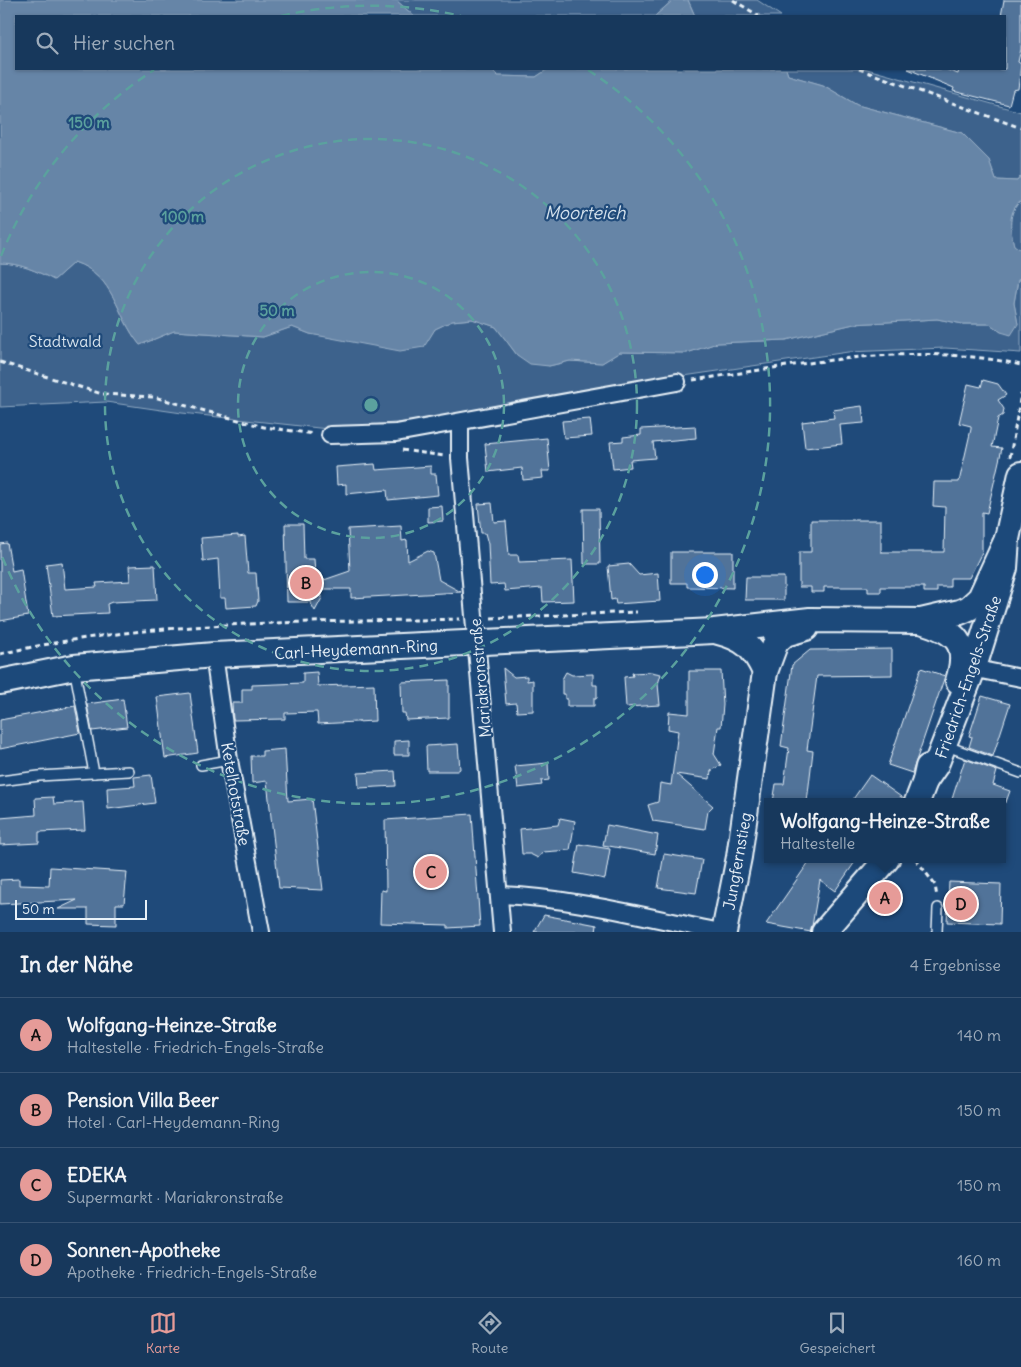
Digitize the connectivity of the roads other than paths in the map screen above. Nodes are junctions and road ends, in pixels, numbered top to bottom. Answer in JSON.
{"nodes":[{"id":1,"x":677,"y":382,"type":"road end"},
{"id":2,"x":460,"y":423,"type":"junction"},
{"id":3,"x":330,"y":435,"type":"road end"},
{"id":4,"x":1021,"y":474,"type":"edge"},
{"id":5,"x":1018,"y":502,"type":"edge"},
{"id":6,"x":1007,"y":540,"type":"junction"},
{"id":7,"x":842,"y":620,"type":"junction"},
{"id":8,"x":921,"y":620,"type":"junction"},
{"id":9,"x":714,"y":631,"type":"junction"},
{"id":10,"x":477,"y":643,"type":"junction"},
{"id":11,"x":214,"y":655,"type":"junction"},
{"id":12,"x":968,"y":665,"type":"junction"},
{"id":13,"x":74,"y":667,"type":"junction"},
{"id":14,"x":765,"y":672,"type":"junction"},
{"id":15,"x":1021,"y":678,"type":"edge"},
{"id":16,"x":0,"y":682,"type":"edge"},
{"id":17,"x":944,"y":745,"type":"junction"},
{"id":18,"x":229,"y":760,"type":"junction"},
{"id":19,"x":200,"y":764,"type":"dead end"},
{"id":20,"x":129,"y":771,"type":"dead end"},
{"id":21,"x":94,"y":773,"type":"junction"},
{"id":22,"x":1021,"y":773,"type":"edge"},
{"id":23,"x":0,"y":781,"type":"edge"},
{"id":24,"x":921,"y":791,"type":"edge"},
{"id":25,"x":884,"y":863,"type":"edge"},
{"id":26,"x":500,"y":895,"type":"junction"},
{"id":27,"x":938,"y":908,"type":"dead end"},
{"id":28,"x":261,"y":932,"type":"edge"},
{"id":29,"x":502,"y":932,"type":"edge"},
{"id":30,"x":720,"y":932,"type":"edge"},
{"id":31,"x":724,"y":932,"type":"edge"},
{"id":32,"x":824,"y":932,"type":"edge"},
{"id":33,"x":829,"y":932,"type":"edge"},
{"id":34,"x":937,"y":932,"type":"edge"}],
"edges":[{"from":1,"to":2,"type":"street"},
{"from":2,"to":3,"type":"street"},
{"from":2,"to":10,"type":"street","name":"Mariakronstraße"},
{"from":4,"to":5,"type":"main road","name":"Friedrich-Engels-Straße"},
{"from":5,"to":6,"type":"main road","name":"Friedrich-Engels-Straße"},
{"from":6,"to":8,"type":"main road","name":"Friedrich-Engels-Straße"},
{"from":6,"to":12,"type":"main road","name":"Friedrich-Engels-Straße"},
{"from":7,"to":8,"type":"main road","name":"Carl-Heydemann-Ring"},
{"from":7,"to":9,"type":"main road","name":"Carl-Heydemann-Ring"},
{"from":7,"to":14,"type":"main road","name":"Carl-Heydemann-Ring"},
{"from":8,"to":12,"type":"main road","name":"Friedrich-Engels-Straße"},
{"from":9,"to":10,"type":"main road","name":"Carl-Heydemann-Ring"},
{"from":9,"to":14,"type":"main road","name":"Carl-Heydemann-Ring"},
{"from":10,"to":11,"type":"main road","name":"Carl-Heydemann-Ring"},
{"from":10,"to":26,"type":"street","name":"Mariakronstraße"},
{"from":11,"to":13,"type":"main road","name":"Carl-Heydemann-Ring"},
{"from":11,"to":18,"type":"street","name":"Ketelhotstraße"},
{"from":12,"to":15,"type":"street"},
{"from":12,"to":17,"type":"main road","name":"Friedrich-Engels-Straße"},
{"from":12,"to":24,"type":"main road","name":"Friedrich-Engels-Straße"},
{"from":13,"to":16,"type":"main road","name":"Carl-Heydemann-Ring"},
{"from":13,"to":21,"type":"lane"},
{"from":14,"to":31,"type":"main road","name":"Jungfernstieg"},
{"from":17,"to":22,"type":"lane"},
{"from":17,"to":24,"type":"main road","name":"Friedrich-Engels-Straße"},
{"from":18,"to":19,"type":"lane"},
{"from":18,"to":28,"type":"street","name":"Ketelhotstraße"},
{"from":20,"to":21,"type":"lane"},
{"from":21,"to":23,"type":"lane"},
{"from":25,"to":32,"type":"main road"},
{"from":26,"to":29,"type":"street","name":"Mariakronstraße"},
{"from":26,"to":30,"type":"street"},
{"from":27,"to":34,"type":"lane"},
{"from":32,"to":33,"type":"lane"}]}
